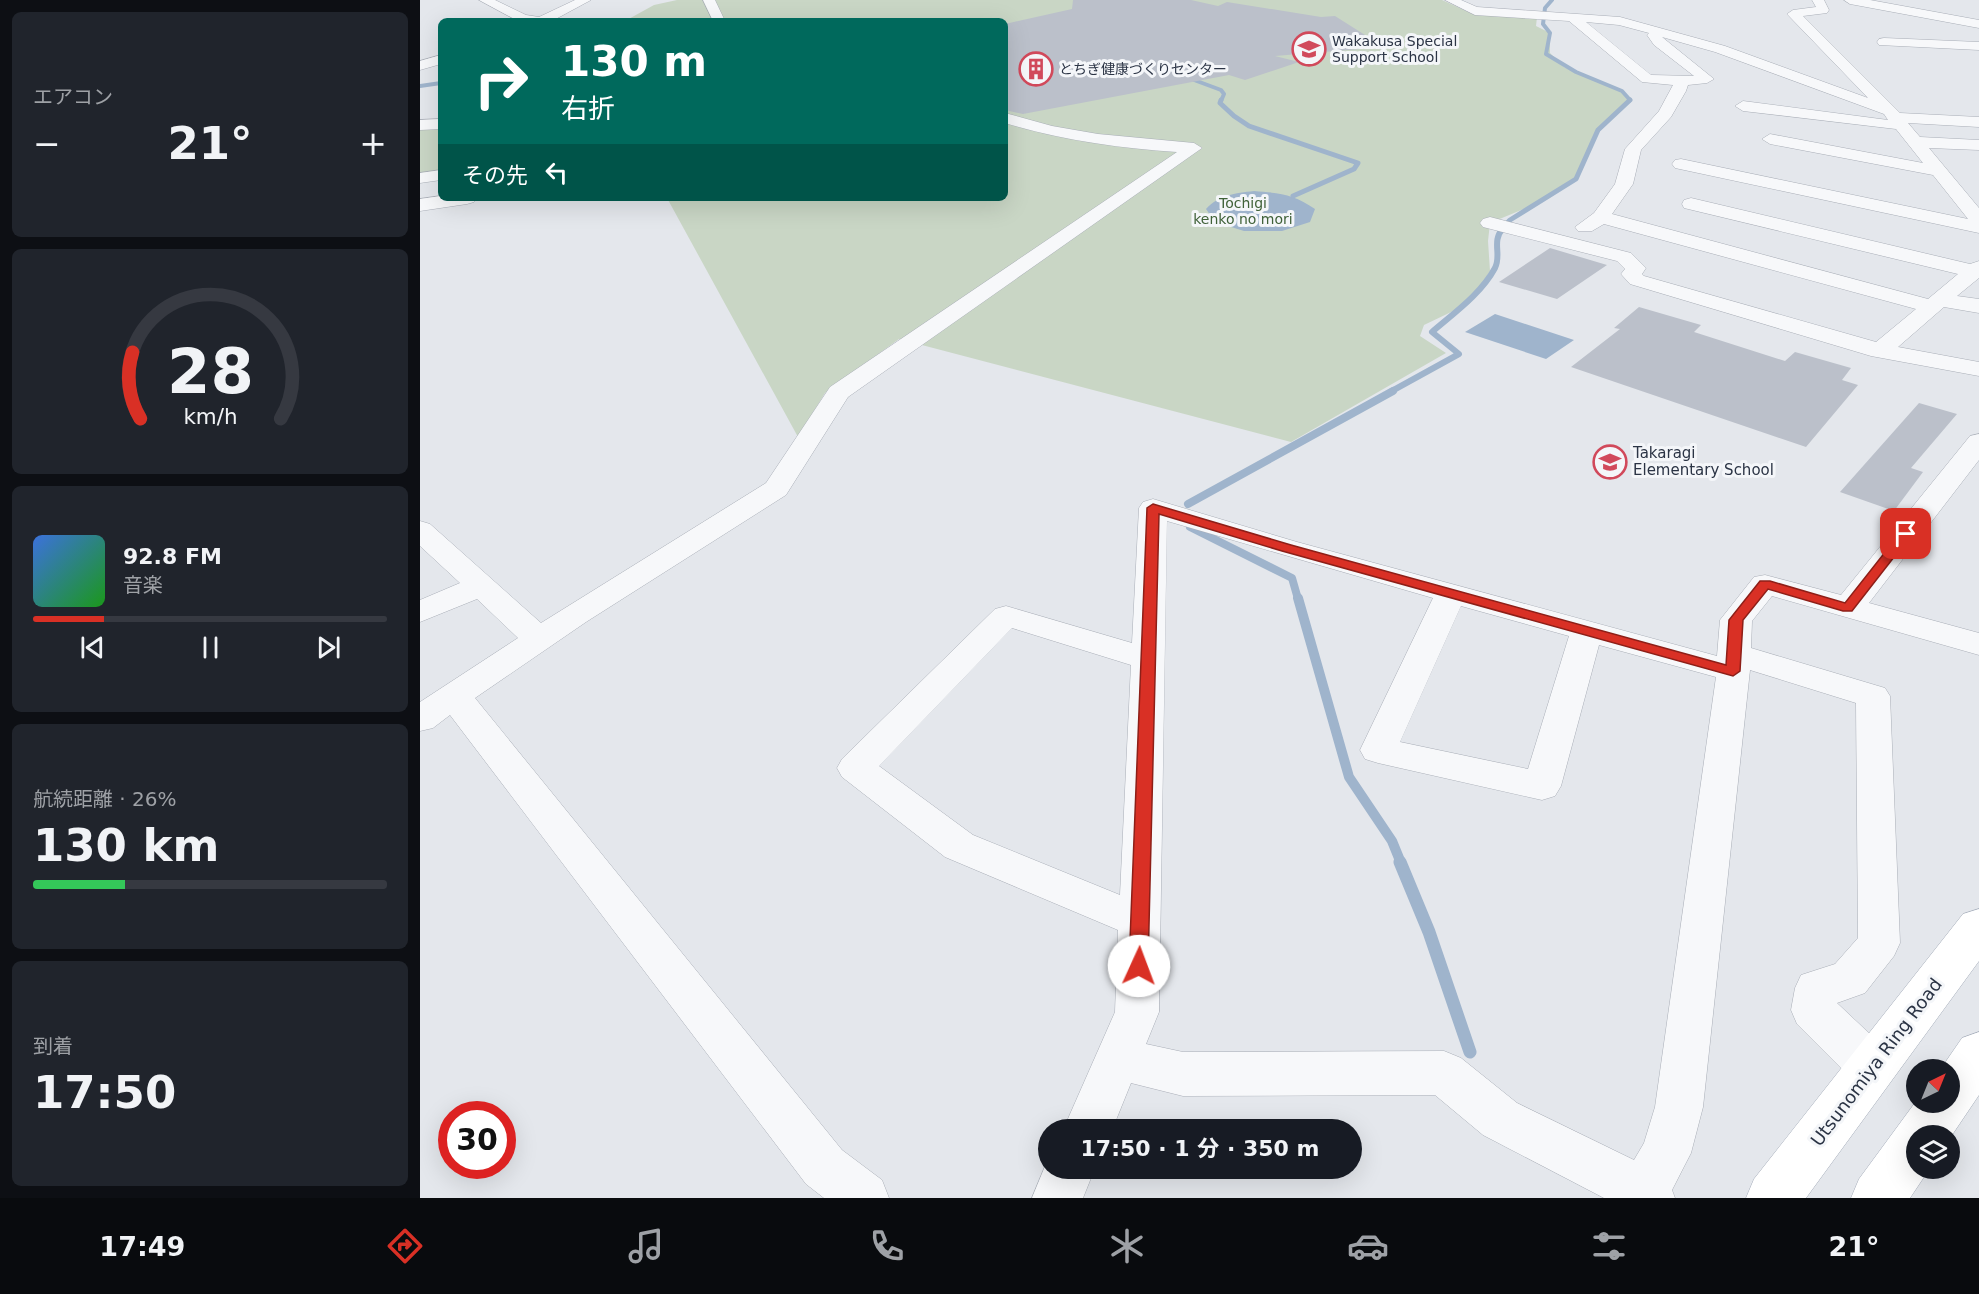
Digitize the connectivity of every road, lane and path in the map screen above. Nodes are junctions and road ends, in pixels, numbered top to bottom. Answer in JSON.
{"nodes":[{"id":1,"x":485,"y":0,"type":"edge"},
{"id":2,"x":585,"y":0,"type":"edge"},
{"id":3,"x":709,"y":0,"type":"edge"},
{"id":4,"x":1451,"y":0,"type":"edge"},
{"id":5,"x":1818,"y":0,"type":"edge"},
{"id":6,"x":1850,"y":0,"type":"edge"},
{"id":7,"x":1490,"y":6,"type":"edge"},
{"id":8,"x":1929,"y":15,"type":"junction"},
{"id":9,"x":1572,"y":17,"type":"junction"},
{"id":10,"x":522,"y":18,"type":"edge"},
{"id":11,"x":546,"y":18,"type":"edge"},
{"id":12,"x":718,"y":18,"type":"edge"},
{"id":13,"x":1979,"y":24,"type":"edge"},
{"id":14,"x":1650,"y":30,"type":"junction"},
{"id":15,"x":1942,"y":33,"type":"dead end"},
{"id":16,"x":1884,"y":42,"type":"dead end"},
{"id":17,"x":1979,"y":46,"type":"edge"},
{"id":18,"x":438,"y":60,"type":"edge"},
{"id":19,"x":420,"y":66,"type":"edge"},
{"id":20,"x":1681,"y":81,"type":"junction"},
{"id":21,"x":1743,"y":106,"type":"dead end"},
{"id":22,"x":1895,"y":118,"type":"junction"},
{"id":23,"x":1008,"y":119,"type":"edge"},
{"id":24,"x":1979,"y":122,"type":"edge"},
{"id":25,"x":438,"y":124,"type":"edge"},
{"id":26,"x":420,"y":125,"type":"edge"},
{"id":27,"x":1770,"y":139,"type":"dead end"},
{"id":28,"x":1915,"y":142,"type":"junction"},
{"id":29,"x":1979,"y":145,"type":"edge"},
{"id":30,"x":1681,"y":164,"type":"dead end"},
{"id":31,"x":1941,"y":174,"type":"junction"},
{"id":32,"x":438,"y":175,"type":"edge"},
{"id":33,"x":420,"y":178,"type":"edge"},
{"id":34,"x":1967,"y":178,"type":"dead end"},
{"id":35,"x":447,"y":201,"type":"edge"},
{"id":36,"x":1691,"y":204,"type":"dead end"},
{"id":37,"x":420,"y":205,"type":"edge"},
{"id":38,"x":1601,"y":217,"type":"junction"},
{"id":39,"x":1979,"y":220,"type":"edge"},
{"id":40,"x":1490,"y":224,"type":"dead end"},
{"id":41,"x":1694,"y":226,"type":"dead end"},
{"id":42,"x":1979,"y":227,"type":"edge"},
{"id":43,"x":1574,"y":234,"type":"dead end"},
{"id":44,"x":1976,"y":269,"type":"edge"},
{"id":45,"x":1939,"y":299,"type":"junction"},
{"id":46,"x":1979,"y":306,"type":"edge"},
{"id":47,"x":1880,"y":351,"type":"junction"},
{"id":48,"x":1979,"y":369,"type":"edge"},
{"id":49,"x":1979,"y":442,"type":"edge"},
{"id":50,"x":420,"y":530,"type":"edge"},
{"id":51,"x":481,"y":586,"type":"junction"},
{"id":52,"x":1451,"y":593,"type":"junction"},
{"id":53,"x":1848,"y":608,"type":"junction"},
{"id":54,"x":420,"y":612,"type":"edge"},
{"id":55,"x":1587,"y":631,"type":"junction"},
{"id":56,"x":539,"y":639,"type":"junction"},
{"id":57,"x":1979,"y":645,"type":"edge"},
{"id":58,"x":1150,"y":659,"type":"junction"},
{"id":59,"x":1734,"y":663,"type":"junction"},
{"id":60,"x":437,"y":708,"type":"edge"},
{"id":61,"x":1140,"y":921,"type":"junction"},
{"id":62,"x":1979,"y":927,"type":"edge"},
{"id":63,"x":1979,"y":1054,"type":"edge"},
{"id":64,"x":1117,"y":1058,"type":"junction"},
{"id":65,"x":1872,"y":1067,"type":"junction"},
{"id":66,"x":1960,"y":1082,"type":"edge"},
{"id":67,"x":1092,"y":1119,"type":"edge"},
{"id":68,"x":1906,"y":1159,"type":"edge"},
{"id":69,"x":1065,"y":1179,"type":"edge"},
{"id":70,"x":1644,"y":1196,"type":"edge"},
{"id":71,"x":864,"y":1198,"type":"edge"},
{"id":72,"x":1057,"y":1198,"type":"edge"},
{"id":73,"x":1773,"y":1198,"type":"edge"},
{"id":74,"x":1878,"y":1198,"type":"edge"}],
"edges":[{"from":1,"to":10,"type":"street"},
{"from":2,"to":11,"type":"street"},
{"from":3,"to":12,"type":"street"},
{"from":4,"to":7,"type":"street"},
{"from":5,"to":22,"type":"street"},
{"from":6,"to":8,"type":"street"},
{"from":7,"to":9,"type":"street"},
{"from":8,"to":13,"type":"street"},
{"from":8,"to":15,"type":"street"},
{"from":9,"to":14,"type":"street"},
{"from":9,"to":20,"type":"street"},
{"from":14,"to":20,"type":"street"},
{"from":14,"to":22,"type":"street"},
{"from":16,"to":17,"type":"street"},
{"from":18,"to":19,"type":"street"},
{"from":20,"to":38,"type":"street"},
{"from":21,"to":22,"type":"street"},
{"from":22,"to":24,"type":"street"},
{"from":22,"to":28,"type":"street"},
{"from":23,"to":56,"type":"street"},
{"from":25,"to":26,"type":"street"},
{"from":27,"to":31,"type":"street"},
{"from":28,"to":29,"type":"street"},
{"from":28,"to":31,"type":"street"},
{"from":30,"to":42,"type":"street"},
{"from":31,"to":34,"type":"street"},
{"from":31,"to":39,"type":"street"},
{"from":32,"to":33,"type":"street"},
{"from":35,"to":37,"type":"street"},
{"from":36,"to":44,"type":"street"},
{"from":38,"to":43,"type":"street"},
{"from":38,"to":45,"type":"street"},
{"from":40,"to":47,"type":"street"},
{"from":41,"to":45,"type":"street"},
{"from":44,"to":45,"type":"street"},
{"from":45,"to":46,"type":"street"},
{"from":45,"to":47,"type":"street"},
{"from":47,"to":48,"type":"street"},
{"from":49,"to":53,"type":"street"},
{"from":50,"to":51,"type":"street"},
{"from":51,"to":54,"type":"street"},
{"from":51,"to":56,"type":"street"},
{"from":52,"to":55,"type":"street"},
{"from":52,"to":55,"type":"street"},
{"from":52,"to":58,"type":"street"},
{"from":53,"to":57,"type":"street"},
{"from":53,"to":59,"type":"street"},
{"from":55,"to":59,"type":"street"},
{"from":56,"to":60,"type":"street"},
{"from":58,"to":61,"type":"street"},
{"from":58,"to":61,"type":"street"},
{"from":59,"to":65,"type":"street"},
{"from":59,"to":70,"type":"street"},
{"from":60,"to":71,"type":"street"},
{"from":61,"to":64,"type":"street"},
{"from":62,"to":65,"type":"main road","name":"Utsunomiya Ring Road"},
{"from":63,"to":66,"type":"main road"},
{"from":64,"to":67,"type":"street"},
{"from":64,"to":70,"type":"street"},
{"from":65,"to":73,"type":"main road","name":"Utsunomiya Ring Road"},
{"from":68,"to":74,"type":"main road"},
{"from":69,"to":72,"type":"street"}]}
